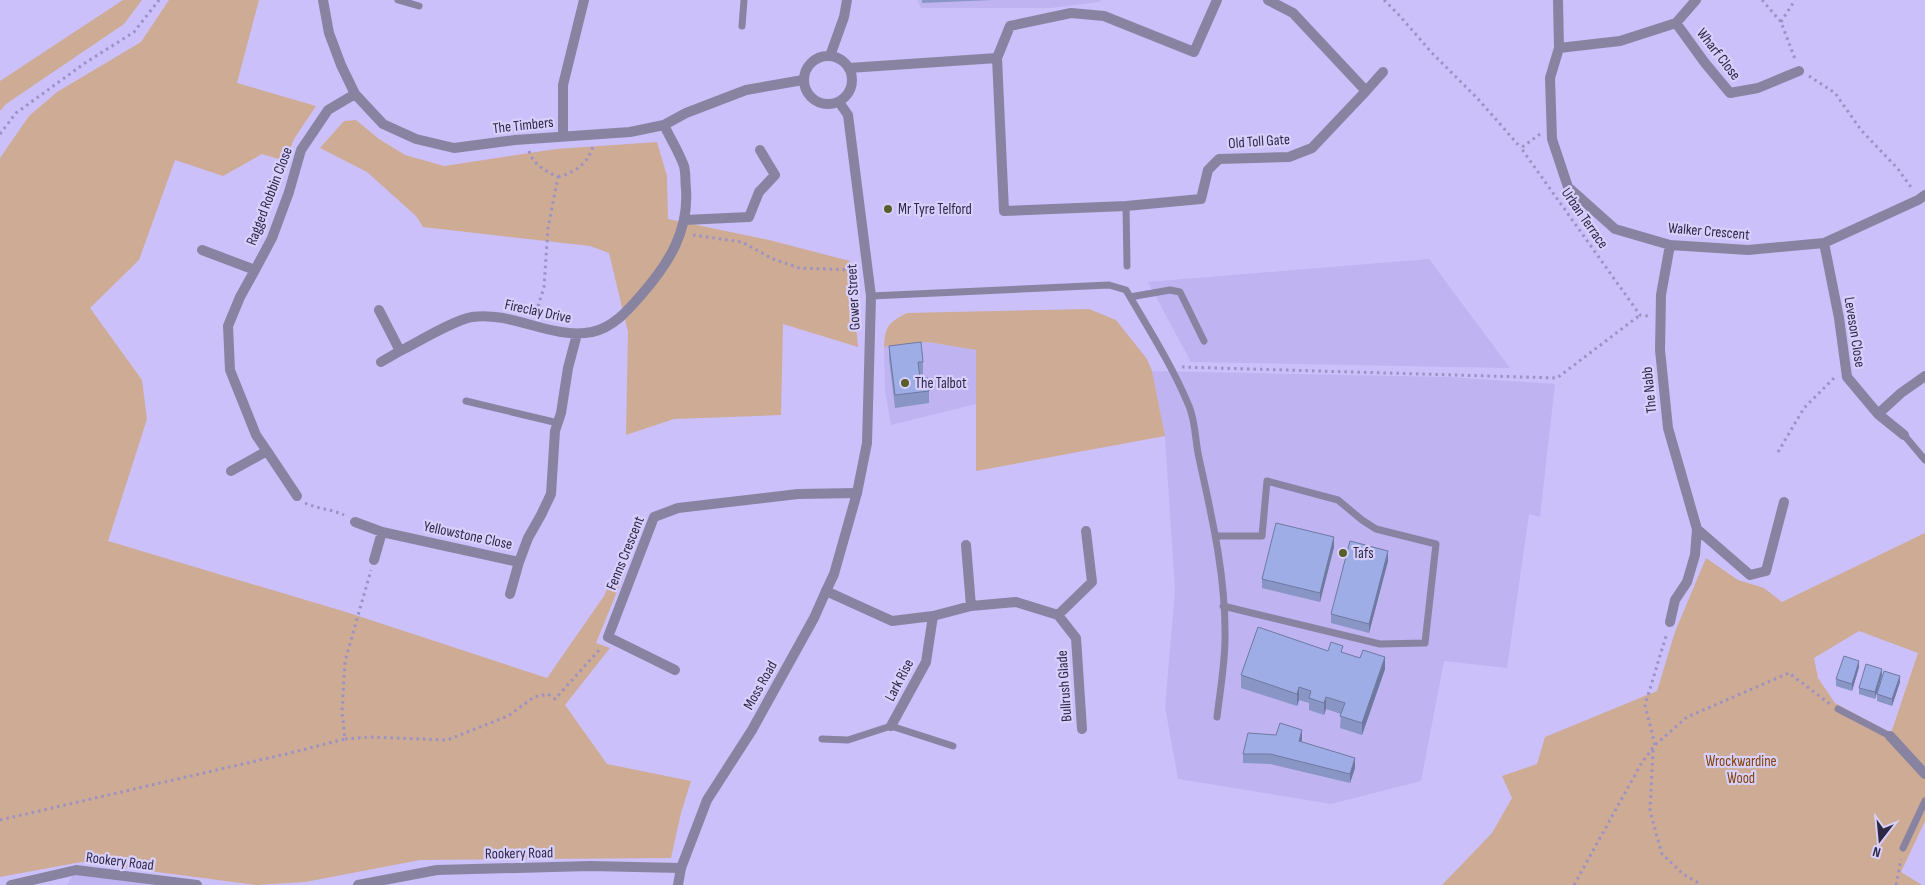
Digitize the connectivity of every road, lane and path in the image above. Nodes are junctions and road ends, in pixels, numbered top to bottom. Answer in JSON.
{"nodes":[{"id":1,"x":160,"y":0,"type":"edge"},
{"id":2,"x":323,"y":0,"type":"edge"},
{"id":3,"x":398,"y":0,"type":"edge"},
{"id":4,"x":584,"y":0,"type":"edge"},
{"id":5,"x":744,"y":0,"type":"edge"},
{"id":6,"x":847,"y":0,"type":"edge"},
{"id":7,"x":1217,"y":0,"type":"edge"},
{"id":8,"x":1268,"y":0,"type":"edge"},
{"id":9,"x":1384,"y":0,"type":"edge"},
{"id":10,"x":1558,"y":0,"type":"edge"},
{"id":11,"x":1696,"y":0,"type":"edge"},
{"id":12,"x":1762,"y":0,"type":"edge"},
{"id":13,"x":1795,"y":0,"type":"edge"},
{"id":14,"x":419,"y":6,"type":"dead end"},
{"id":15,"x":1781,"y":22,"type":"junction"},
{"id":16,"x":1676,"y":23,"type":"junction"},
{"id":17,"x":742,"y":26,"type":"dead end"},
{"id":18,"x":1559,"y":48,"type":"junction"},
{"id":19,"x":830,"y":56,"type":"junction"},
{"id":20,"x":998,"y":58,"type":"junction"},
{"id":21,"x":849,"y":68,"type":"junction"},
{"id":22,"x":1799,"y":71,"type":"junction"},
{"id":23,"x":1383,"y":72,"type":"dead end"},
{"id":24,"x":803,"y":80,"type":"junction"},
{"id":25,"x":1366,"y":91,"type":"junction"},
{"id":26,"x":355,"y":94,"type":"junction"},
{"id":27,"x":839,"y":102,"type":"junction"},
{"id":28,"x":664,"y":125,"type":"junction"},
{"id":29,"x":1551,"y":126,"type":"junction"},
{"id":30,"x":0,"y":134,"type":"edge"},
{"id":31,"x":594,"y":134,"type":"junction"},
{"id":32,"x":564,"y":136,"type":"junction"},
{"id":33,"x":526,"y":139,"type":"junction"},
{"id":34,"x":1521,"y":148,"type":"junction"},
{"id":35,"x":760,"y":150,"type":"dead end"},
{"id":36,"x":558,"y":178,"type":"junction"},
{"id":37,"x":1922,"y":197,"type":"edge"},
{"id":38,"x":1126,"y":206,"type":"junction"},
{"id":39,"x":685,"y":220,"type":"junction"},
{"id":40,"x":682,"y":233,"type":"junction"},
{"id":41,"x":1824,"y":243,"type":"junction"},
{"id":42,"x":1670,"y":245,"type":"junction"},
{"id":43,"x":202,"y":250,"type":"dead end"},
{"id":44,"x":1128,"y":266,"type":"dead end"},
{"id":45,"x":255,"y":270,"type":"junction"},
{"id":46,"x":868,"y":270,"type":"junction"},
{"id":47,"x":871,"y":296,"type":"junction"},
{"id":48,"x":1130,"y":297,"type":"junction"},
{"id":49,"x":379,"y":310,"type":"dead end"},
{"id":50,"x":1640,"y":315,"type":"junction"},
{"id":51,"x":1661,"y":316,"type":"junction"},
{"id":52,"x":533,"y":326,"type":"junction"},
{"id":53,"x":577,"y":334,"type":"junction"},
{"id":54,"x":1204,"y":341,"type":"dead end"},
{"id":55,"x":400,"y":350,"type":"junction"},
{"id":56,"x":381,"y":362,"type":"dead end"},
{"id":57,"x":1171,"y":368,"type":"junction"},
{"id":58,"x":1925,"y":376,"type":"edge"},
{"id":59,"x":1846,"y":377,"type":"junction"},
{"id":60,"x":466,"y":401,"type":"dead end"},
{"id":61,"x":1878,"y":414,"type":"junction"},
{"id":62,"x":558,"y":424,"type":"junction"},
{"id":63,"x":1904,"y":435,"type":"joint"},
{"id":64,"x":267,"y":451,"type":"junction"},
{"id":65,"x":1778,"y":452,"type":"dead end"},
{"id":66,"x":1925,"y":460,"type":"edge"},
{"id":67,"x":231,"y":471,"type":"dead end"},
{"id":68,"x":857,"y":493,"type":"junction"},
{"id":69,"x":298,"y":496,"type":"joint"},
{"id":70,"x":1784,"y":502,"type":"dead end"},
{"id":71,"x":354,"y":522,"type":"joint"},
{"id":72,"x":1697,"y":529,"type":"junction"},
{"id":73,"x":1086,"y":531,"type":"dead end"},
{"id":74,"x":382,"y":532,"type":"junction"},
{"id":75,"x":1216,"y":536,"type":"junction"},
{"id":76,"x":966,"y":545,"type":"dead end"},
{"id":77,"x":374,"y":560,"type":"joint"},
{"id":78,"x":519,"y":562,"type":"junction"},
{"id":79,"x":826,"y":591,"type":"junction"},
{"id":80,"x":510,"y":594,"type":"dead end"},
{"id":81,"x":971,"y":606,"type":"junction"},
{"id":82,"x":1223,"y":606,"type":"junction"},
{"id":83,"x":1058,"y":615,"type":"junction"},
{"id":84,"x":934,"y":616,"type":"junction"},
{"id":85,"x":1670,"y":622,"type":"joint"},
{"id":86,"x":608,"y":637,"type":"junction"},
{"id":87,"x":675,"y":670,"type":"dead end"},
{"id":88,"x":1838,"y":709,"type":"joint"},
{"id":89,"x":1217,"y":717,"type":"dead end"},
{"id":90,"x":891,"y":726,"type":"junction"},
{"id":91,"x":1082,"y":729,"type":"dead end"},
{"id":92,"x":1890,"y":736,"type":"joint"},
{"id":93,"x":345,"y":739,"type":"junction"},
{"id":94,"x":822,"y":739,"type":"dead end"},
{"id":95,"x":952,"y":746,"type":"dead end"},
{"id":96,"x":1654,"y":747,"type":"junction"},
{"id":97,"x":1925,"y":774,"type":"edge"},
{"id":98,"x":1925,"y":801,"type":"edge"},
{"id":99,"x":0,"y":820,"type":"edge"},
{"id":100,"x":1903,"y":848,"type":"joint"},
{"id":101,"x":681,"y":868,"type":"junction"},
{"id":102,"x":11,"y":885,"type":"edge"},
{"id":103,"x":196,"y":885,"type":"edge"},
{"id":104,"x":358,"y":885,"type":"edge"},
{"id":105,"x":678,"y":885,"type":"edge"},
{"id":106,"x":1574,"y":885,"type":"edge"},
{"id":107,"x":1702,"y":885,"type":"edge"},
{"id":108,"x":1896,"y":885,"type":"edge"}],
"edges":[{"from":1,"to":30,"type":"path"},
{"from":2,"to":26,"type":"street","name":"The Timbers"},
{"from":3,"to":14,"type":"lane"},
{"from":4,"to":32,"type":"street"},
{"from":5,"to":17,"type":"lane"},
{"from":6,"to":19,"type":"street"},
{"from":7,"to":20,"type":"street","name":"Old Toll Gate"},
{"from":8,"to":25,"type":"street"},
{"from":9,"to":34,"type":"path","name":"Urban Terrace"},
{"from":10,"to":18,"type":"street","name":"Walker Crescent"},
{"from":11,"to":16,"type":"street","name":"Wharf Close"},
{"from":12,"to":15,"type":"path"},
{"from":13,"to":15,"type":"path"},
{"from":15,"to":22,"type":"path"},
{"from":16,"to":18,"type":"street","name":"Wharf Close"},
{"from":16,"to":22,"type":"street","name":"Wharf Close"},
{"from":18,"to":29,"type":"street","name":"Walker Crescent"},
{"from":19,"to":21,"type":"street"},
{"from":19,"to":24,"type":"street"},
{"from":20,"to":21,"type":"street"},
{"from":20,"to":38,"type":"street","name":"Old Toll Gate"},
{"from":21,"to":27,"type":"street"},
{"from":22,"to":37,"type":"path"},
{"from":23,"to":25,"type":"street","name":"Old Toll Gate"},
{"from":24,"to":27,"type":"street"},
{"from":24,"to":28,"type":"street","name":"The Timbers"},
{"from":25,"to":38,"type":"street","name":"Old Toll Gate"},
{"from":26,"to":33,"type":"street","name":"The Timbers"},
{"from":26,"to":45,"type":"street","name":"Ragged Robbin Close"},
{"from":27,"to":46,"type":"street","name":"Gower Street"},
{"from":28,"to":31,"type":"street","name":"The Timbers"},
{"from":28,"to":39,"type":"street","name":"Fireclay Drive"},
{"from":29,"to":34,"type":"path"},
{"from":29,"to":42,"type":"street","name":"Walker Crescent"},
{"from":31,"to":32,"type":"street","name":"The Timbers"},
{"from":31,"to":36,"type":"path"},
{"from":32,"to":33,"type":"street","name":"The Timbers"},
{"from":33,"to":36,"type":"path"},
{"from":34,"to":50,"type":"path","name":"Urban Terrace"},
{"from":35,"to":39,"type":"street"},
{"from":36,"to":52,"type":"path"},
{"from":37,"to":41,"type":"street","name":"Walker Crescent"},
{"from":38,"to":44,"type":"lane"},
{"from":39,"to":40,"type":"street","name":"Fireclay Drive"},
{"from":40,"to":46,"type":"path"},
{"from":40,"to":53,"type":"street","name":"Fireclay Drive"},
{"from":41,"to":42,"type":"street","name":"Walker Crescent"},
{"from":41,"to":59,"type":"street","name":"Leveson Close"},
{"from":42,"to":51,"type":"street","name":"The Nabb"},
{"from":43,"to":45,"type":"street","name":"Ragged Robbin Close"},
{"from":45,"to":64,"type":"street","name":"Ragged Robbin Close"},
{"from":46,"to":47,"type":"street","name":"Gower Street"},
{"from":47,"to":48,"type":"lane"},
{"from":47,"to":68,"type":"street","name":"Gower Street"},
{"from":48,"to":54,"type":"lane"},
{"from":48,"to":57,"type":"lane"},
{"from":49,"to":55,"type":"street"},
{"from":50,"to":51,"type":"path"},
{"from":50,"to":57,"type":"path"},
{"from":51,"to":72,"type":"street","name":"The Nabb"},
{"from":52,"to":53,"type":"street","name":"Fireclay Drive"},
{"from":52,"to":55,"type":"street","name":"Fireclay Drive"},
{"from":53,"to":62,"type":"street","name":"Yellowstone Close"},
{"from":55,"to":56,"type":"street","name":"Fireclay Drive"},
{"from":57,"to":75,"type":"lane"},
{"from":58,"to":61,"type":"street"},
{"from":59,"to":61,"type":"street","name":"Leveson Close"},
{"from":59,"to":65,"type":"path"},
{"from":60,"to":62,"type":"lane"},
{"from":61,"to":63,"type":"street","name":"Leveson Close"},
{"from":62,"to":78,"type":"street","name":"Yellowstone Close"},
{"from":63,"to":66,"type":"lane"},
{"from":64,"to":67,"type":"street"},
{"from":64,"to":69,"type":"street","name":"Ragged Robbin Close"},
{"from":68,"to":79,"type":"street","name":"Moss Road"},
{"from":68,"to":86,"type":"street","name":"Fenns Crescent"},
{"from":69,"to":71,"type":"path"},
{"from":70,"to":72,"type":"street"},
{"from":71,"to":74,"type":"street","name":"Yellowstone Close"},
{"from":72,"to":85,"type":"street"},
{"from":73,"to":83,"type":"street"},
{"from":74,"to":77,"type":"street"},
{"from":74,"to":78,"type":"street","name":"Yellowstone Close"},
{"from":75,"to":82,"type":"lane"},
{"from":75,"to":82,"type":"lane"},
{"from":76,"to":81,"type":"street"},
{"from":77,"to":93,"type":"path"},
{"from":78,"to":80,"type":"street"},
{"from":79,"to":84,"type":"street"},
{"from":79,"to":101,"type":"street","name":"Moss Road"},
{"from":81,"to":83,"type":"street"},
{"from":81,"to":84,"type":"street"},
{"from":82,"to":89,"type":"lane"},
{"from":83,"to":91,"type":"street","name":"Bullrush Glade"},
{"from":84,"to":90,"type":"street","name":"Lark Rise"},
{"from":85,"to":96,"type":"path"},
{"from":86,"to":87,"type":"street"},
{"from":86,"to":93,"type":"path"},
{"from":88,"to":92,"type":"lane"},
{"from":88,"to":96,"type":"path"},
{"from":90,"to":94,"type":"lane"},
{"from":90,"to":95,"type":"lane"},
{"from":92,"to":97,"type":"street"},
{"from":93,"to":99,"type":"path"},
{"from":96,"to":106,"type":"path"},
{"from":96,"to":107,"type":"path"},
{"from":98,"to":100,"type":"lane"},
{"from":100,"to":108,"type":"path"},
{"from":101,"to":104,"type":"street","name":"Rookery Road"},
{"from":101,"to":105,"type":"street","name":"Moss Road"},
{"from":102,"to":103,"type":"street","name":"Rookery Road"}]}
